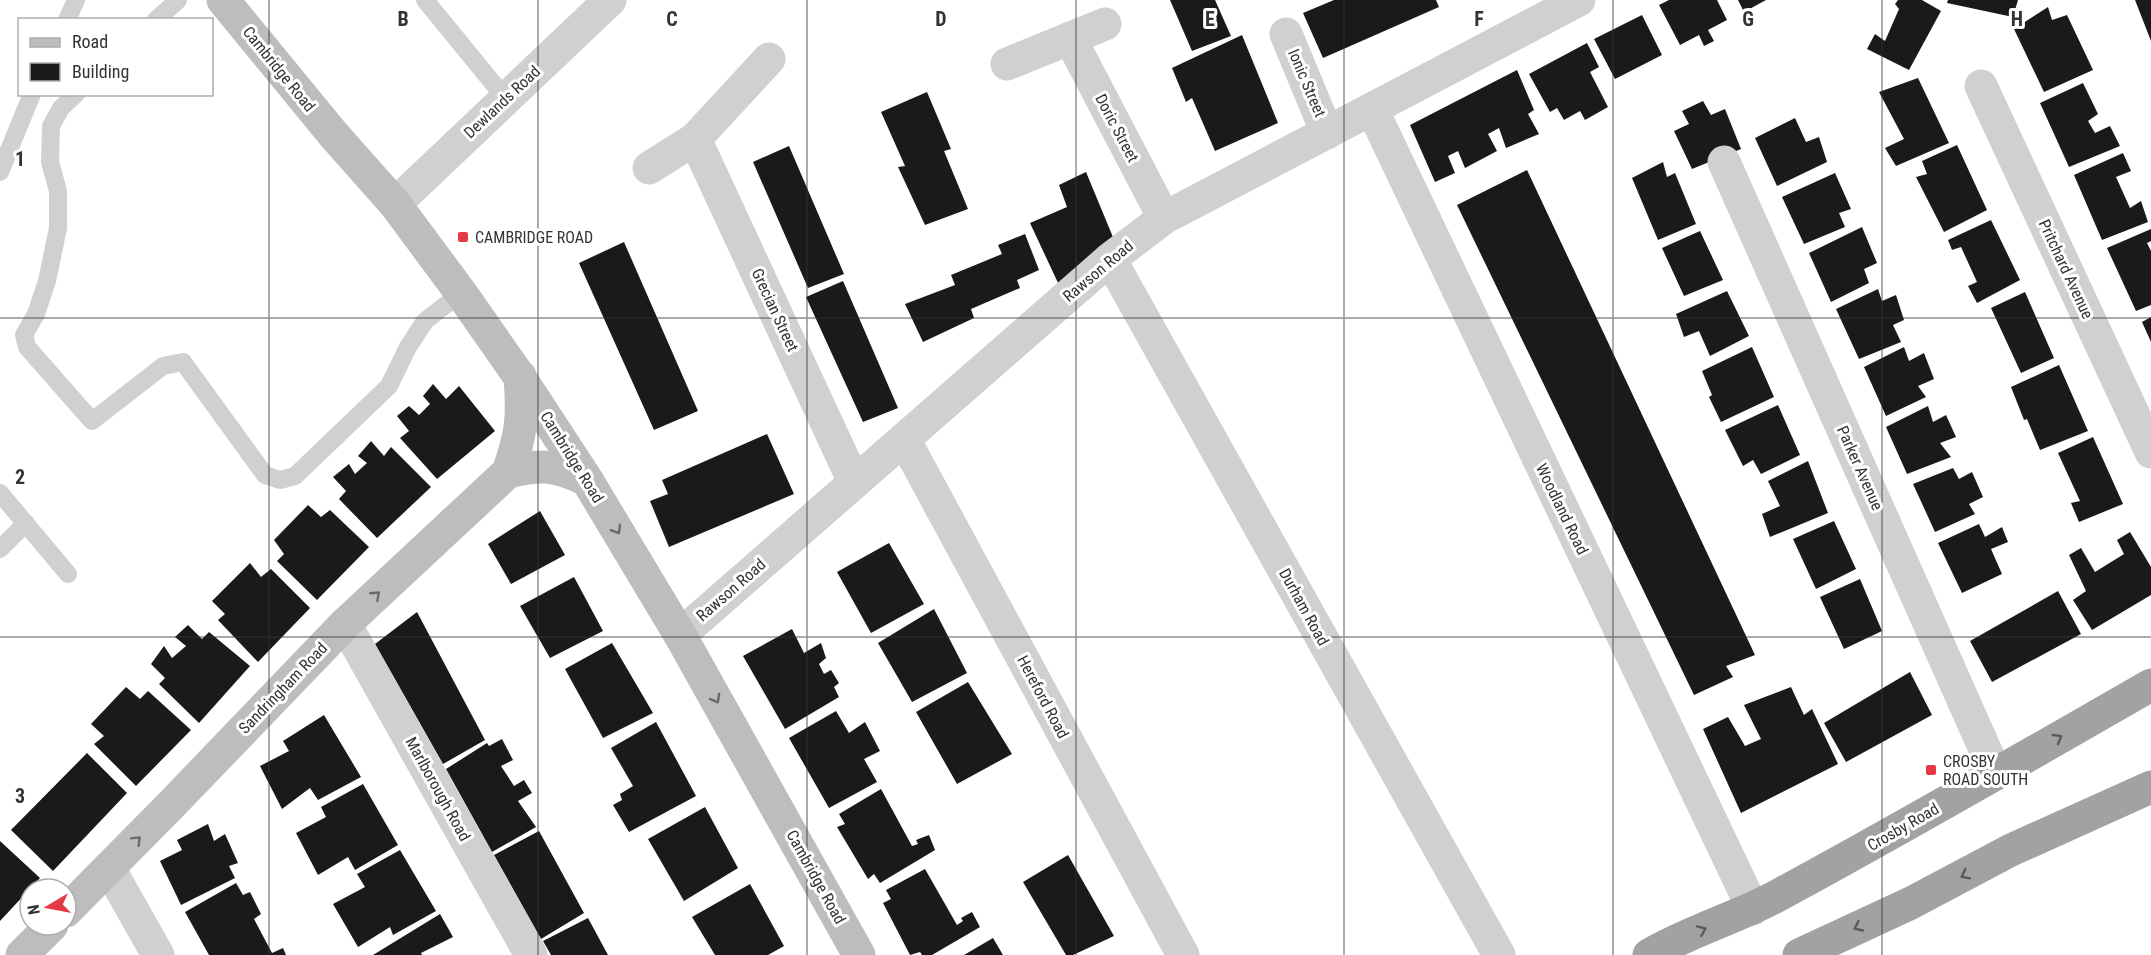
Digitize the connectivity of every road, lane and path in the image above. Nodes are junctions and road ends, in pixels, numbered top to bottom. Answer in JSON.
{"nodes":[{"id":1,"x":76,"y":0,"type":"edge"},
{"id":2,"x":178,"y":0,"type":"edge"},
{"id":3,"x":223,"y":0,"type":"edge"},
{"id":4,"x":425,"y":0,"type":"edge"},
{"id":5,"x":610,"y":0,"type":"edge"},
{"id":6,"x":1579,"y":0,"type":"edge"},
{"id":7,"x":68,"y":18,"type":"edge"},
{"id":8,"x":158,"y":18,"type":"edge"},
{"id":9,"x":1105,"y":24,"type":"dead end"},
{"id":10,"x":1286,"y":34,"type":"dead end"},
{"id":11,"x":1070,"y":38,"type":"junction"},
{"id":12,"x":769,"y":59,"type":"dead end"},
{"id":13,"x":1007,"y":64,"type":"dead end"},
{"id":14,"x":1981,"y":86,"type":"dead end"},
{"id":15,"x":31,"y":96,"type":"edge"},
{"id":16,"x":74,"y":96,"type":"edge"},
{"id":17,"x":506,"y":99,"type":"junction"},
{"id":18,"x":1372,"y":109,"type":"junction"},
{"id":19,"x":1327,"y":133,"type":"junction"},
{"id":20,"x":695,"y":139,"type":"junction"},
{"id":21,"x":1724,"y":162,"type":"dead end"},
{"id":22,"x":649,"y":168,"type":"dead end"},
{"id":23,"x":0,"y":172,"type":"edge"},
{"id":24,"x":395,"y":204,"type":"junction"},
{"id":25,"x":1164,"y":218,"type":"junction"},
{"id":26,"x":1110,"y":259,"type":"junction"},
{"id":27,"x":461,"y":293,"type":"junction"},
{"id":28,"x":519,"y":376,"type":"junction"},
{"id":29,"x":904,"y":439,"type":"junction"},
{"id":30,"x":2151,"y":452,"type":"edge"},
{"id":31,"x":508,"y":472,"type":"junction"},
{"id":32,"x":588,"y":480,"type":"junction"},
{"id":33,"x":854,"y":482,"type":"junction"},
{"id":34,"x":0,"y":493,"type":"edge"},
{"id":35,"x":26,"y":523,"type":"junction"},
{"id":36,"x":0,"y":549,"type":"edge"},
{"id":37,"x":68,"y":574,"type":"dead end"},
{"id":38,"x":345,"y":624,"type":"junction"},
{"id":39,"x":680,"y":635,"type":"junction"},
{"id":40,"x":2151,"y":685,"type":"edge"},
{"id":41,"x":2151,"y":765,"type":"edge"},
{"id":42,"x":1996,"y":774,"type":"junction"},
{"id":43,"x":2151,"y":788,"type":"edge"},
{"id":44,"x":2012,"y":850,"type":"junction"},
{"id":45,"x":109,"y":868,"type":"junction"},
{"id":46,"x":78,"y":899,"type":"edge"},
{"id":47,"x":1753,"y":909,"type":"junction"},
{"id":48,"x":40,"y":937,"type":"edge"},
{"id":49,"x":22,"y":955,"type":"edge"},
{"id":50,"x":158,"y":955,"type":"edge"},
{"id":51,"x":531,"y":955,"type":"edge"},
{"id":52,"x":859,"y":955,"type":"edge"},
{"id":53,"x":1183,"y":955,"type":"edge"},
{"id":54,"x":1498,"y":955,"type":"edge"},
{"id":55,"x":1649,"y":955,"type":"edge"},
{"id":56,"x":1799,"y":955,"type":"edge"}],
"edges":[{"from":1,"to":7,"type":"lane"},
{"from":2,"to":8,"type":"lane"},
{"from":3,"to":24,"type":"main road","name":"Cambridge Road"},
{"from":4,"to":17,"type":"lane"},
{"from":5,"to":17,"type":"street","name":"Dewlands Road"},
{"from":6,"to":18,"type":"street","name":"Rawson Road"},
{"from":9,"to":11,"type":"street"},
{"from":10,"to":19,"type":"street","name":"Ionic Street"},
{"from":11,"to":13,"type":"street"},
{"from":11,"to":25,"type":"street","name":"Doric Street"},
{"from":12,"to":20,"type":"street"},
{"from":14,"to":30,"type":"street","name":"Pritchard Avenue"},
{"from":15,"to":23,"type":"lane"},
{"from":16,"to":27,"type":"lane"},
{"from":17,"to":24,"type":"street","name":"Dewlands Road"},
{"from":18,"to":19,"type":"street","name":"Rawson Road"},
{"from":18,"to":47,"type":"street","name":"Woodland Road"},
{"from":19,"to":25,"type":"street","name":"Rawson Road"},
{"from":20,"to":22,"type":"street"},
{"from":20,"to":33,"type":"street","name":"Grecian Street"},
{"from":21,"to":42,"type":"street","name":"Parker Avenue"},
{"from":24,"to":27,"type":"main road","name":"Cambridge Road"},
{"from":25,"to":26,"type":"street","name":"Rawson Road"},
{"from":26,"to":29,"type":"street","name":"Rawson Road"},
{"from":26,"to":54,"type":"street","name":"Durham Road"},
{"from":27,"to":28,"type":"main road","name":"Cambridge Road"},
{"from":28,"to":31,"type":"main road","name":"Sandringham Road"},
{"from":28,"to":32,"type":"main road","name":"Cambridge Road"},
{"from":29,"to":33,"type":"street","name":"Rawson Road"},
{"from":29,"to":53,"type":"street","name":"Hereford Road"},
{"from":31,"to":32,"type":"main road"},
{"from":38,"to":31,"type":"main road","name":"Sandringham Road","one_way":true},
{"from":32,"to":39,"type":"main road","name":"Cambridge Road","one_way":true},
{"from":33,"to":39,"type":"street","name":"Rawson Road"},
{"from":34,"to":35,"type":"lane"},
{"from":35,"to":36,"type":"lane"},
{"from":35,"to":37,"type":"lane"},
{"from":45,"to":38,"type":"main road","name":"Sandringham Road","one_way":true},
{"from":38,"to":51,"type":"street","name":"Marlborough Road"},
{"from":39,"to":52,"type":"main road","name":"Cambridge Road","one_way":true},
{"from":42,"to":40,"type":"highway","name":"Crosby Road","one_way":true},
{"from":41,"to":44,"type":"highway"},
{"from":42,"to":47,"type":"highway","name":"Crosby Road"},
{"from":43,"to":44,"type":"highway"},
{"from":44,"to":56,"type":"highway","one_way":true},
{"from":45,"to":46,"type":"main road","name":"Sandringham Road"},
{"from":45,"to":50,"type":"street"},
{"from":55,"to":47,"type":"highway","name":"Crosby Road","one_way":true},
{"from":48,"to":49,"type":"main road"}]}
